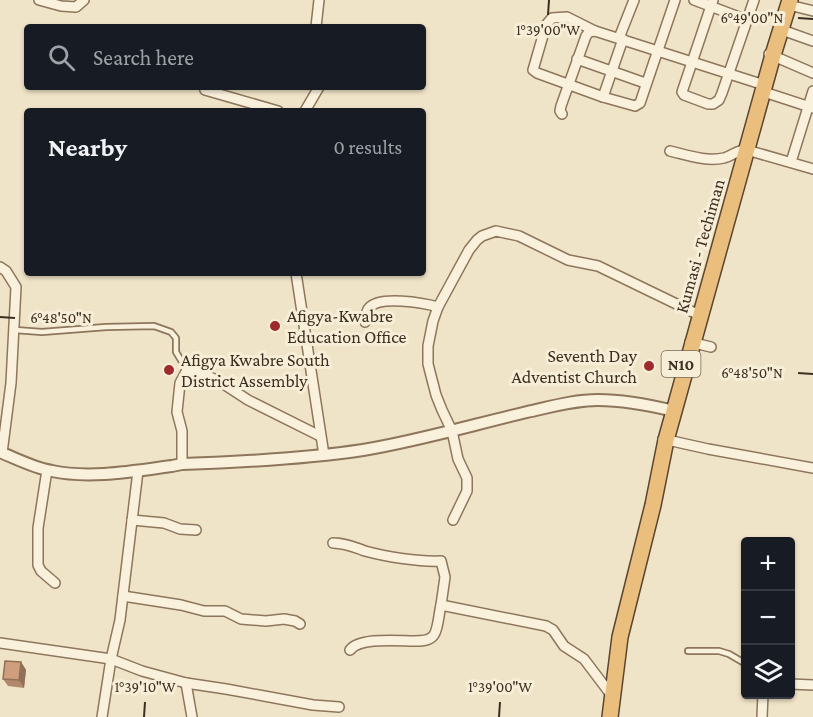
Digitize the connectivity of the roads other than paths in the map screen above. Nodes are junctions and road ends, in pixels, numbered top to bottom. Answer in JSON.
{"nodes":[{"id":1,"x":39,"y":0,"type":"edge"},
{"id":2,"x":84,"y":0,"type":"edge"},
{"id":3,"x":319,"y":0,"type":"edge"},
{"id":4,"x":634,"y":0,"type":"edge"},
{"id":5,"x":675,"y":0,"type":"edge"},
{"id":6,"x":694,"y":0,"type":"edge"},
{"id":7,"x":754,"y":0,"type":"edge"},
{"id":8,"x":788,"y":2,"type":"edge"},
{"id":9,"x":712,"y":3,"type":"edge"},
{"id":10,"x":813,"y":11,"type":"edge"},
{"id":11,"x":747,"y":20,"type":"junction"},
{"id":12,"x":316,"y":24,"type":"edge"},
{"id":13,"x":782,"y":30,"type":"junction"},
{"id":14,"x":595,"y":31,"type":"junction"},
{"id":15,"x":621,"y":38,"type":"junction"},
{"id":16,"x":813,"y":41,"type":"edge"},
{"id":17,"x":657,"y":50,"type":"junction"},
{"id":18,"x":771,"y":54,"type":"junction"},
{"id":19,"x":577,"y":59,"type":"junction"},
{"id":20,"x":691,"y":62,"type":"junction"},
{"id":21,"x":612,"y":70,"type":"junction"},
{"id":22,"x":728,"y":73,"type":"junction"},
{"id":23,"x":813,"y":73,"type":"edge"},
{"id":24,"x":645,"y":83,"type":"junction"},
{"id":25,"x":568,"y":84,"type":"junction"},
{"id":26,"x":762,"y":88,"type":"junction"},
{"id":27,"x":205,"y":90,"type":"dead end"},
{"id":28,"x":318,"y":90,"type":"edge"},
{"id":29,"x":813,"y":92,"type":"edge"},
{"id":30,"x":603,"y":97,"type":"junction"},
{"id":31,"x":811,"y":107,"type":"edge"},
{"id":32,"x":268,"y":108,"type":"edge"},
{"id":33,"x":306,"y":108,"type":"edge"},
{"id":34,"x":562,"y":114,"type":"dead end"},
{"id":35,"x":744,"y":150,"type":"junction"},
{"id":36,"x":670,"y":151,"type":"dead end"},
{"id":37,"x":791,"y":162,"type":"junction"},
{"id":38,"x":813,"y":169,"type":"edge"},
{"id":39,"x":0,"y":267,"type":"edge"},
{"id":40,"x":296,"y":276,"type":"edge"},
{"id":41,"x":438,"y":307,"type":"junction"},
{"id":42,"x":695,"y":313,"type":"junction"},
{"id":43,"x":365,"y":321,"type":"dead end"},
{"id":44,"x":15,"y":330,"type":"junction"},
{"id":45,"x":690,"y":342,"type":"junction"},
{"id":46,"x":711,"y":347,"type":"dead end"},
{"id":47,"x":187,"y":370,"type":"junction"},
{"id":48,"x":671,"y":410,"type":"junction"},
{"id":49,"x":452,"y":431,"type":"junction"},
{"id":50,"x":320,"y":436,"type":"junction"},
{"id":51,"x":664,"y":439,"type":"junction"},
{"id":52,"x":1,"y":453,"type":"edge"},
{"id":53,"x":324,"y":455,"type":"junction"},
{"id":54,"x":182,"y":464,"type":"junction"},
{"id":55,"x":813,"y":468,"type":"edge"},
{"id":56,"x":47,"y":470,"type":"junction"},
{"id":57,"x":138,"y":471,"type":"junction"},
{"id":58,"x":132,"y":520,"type":"junction"},
{"id":59,"x":453,"y":520,"type":"dead end"},
{"id":60,"x":196,"y":530,"type":"dead end"},
{"id":61,"x":333,"y":543,"type":"dead end"},
{"id":62,"x":55,"y":583,"type":"dead end"},
{"id":63,"x":123,"y":596,"type":"junction"},
{"id":64,"x":441,"y":605,"type":"junction"},
{"id":65,"x":300,"y":624,"type":"dead end"},
{"id":66,"x":0,"y":643,"type":"edge"},
{"id":67,"x":350,"y":650,"type":"dead end"},
{"id":68,"x":688,"y":651,"type":"dead end"},
{"id":69,"x":111,"y":659,"type":"junction"},
{"id":70,"x":741,"y":661,"type":"edge"},
{"id":71,"x":186,"y":683,"type":"junction"},
{"id":72,"x":795,"y":684,"type":"edge"},
{"id":73,"x":813,"y":685,"type":"edge"},
{"id":74,"x":612,"y":696,"type":"junction"},
{"id":75,"x":762,"y":699,"type":"edge"},
{"id":76,"x":339,"y":706,"type":"dead end"},
{"id":77,"x":102,"y":717,"type":"edge"},
{"id":78,"x":192,"y":717,"type":"edge"},
{"id":79,"x":610,"y":717,"type":"edge"},
{"id":80,"x":762,"y":717,"type":"edge"}],
"edges":[{"from":1,"to":2,"type":"street"},
{"from":3,"to":12,"type":"street"},
{"from":4,"to":15,"type":"street"},
{"from":5,"to":17,"type":"street"},
{"from":6,"to":9,"type":"street"},
{"from":7,"to":11,"type":"street"},
{"from":8,"to":10,"type":"street"},
{"from":8,"to":13,"type":"highway","name":"Kumasi - Techiman","number":"N10"},
{"from":8,"to":18,"type":"highway","name":"Kumasi - Techiman","number":"N10"},
{"from":9,"to":11,"type":"street"},
{"from":9,"to":20,"type":"street"},
{"from":11,"to":22,"type":"street"},
{"from":13,"to":16,"type":"street"},
{"from":13,"to":18,"type":"highway","name":"Kumasi - Techiman","number":"N10"},
{"from":14,"to":15,"type":"street"},
{"from":14,"to":19,"type":"street"},
{"from":14,"to":25,"type":"street"},
{"from":15,"to":17,"type":"street"},
{"from":15,"to":21,"type":"street"},
{"from":17,"to":20,"type":"street"},
{"from":17,"to":24,"type":"street"},
{"from":18,"to":23,"type":"street"},
{"from":18,"to":26,"type":"highway","name":"Kumasi - Techiman","number":"N10"},
{"from":19,"to":21,"type":"street"},
{"from":19,"to":25,"type":"street"},
{"from":20,"to":22,"type":"street"},
{"from":20,"to":22,"type":"street"},
{"from":21,"to":24,"type":"street"},
{"from":21,"to":30,"type":"street"},
{"from":22,"to":26,"type":"street"},
{"from":24,"to":30,"type":"street"},
{"from":25,"to":30,"type":"street"},
{"from":25,"to":34,"type":"street"},
{"from":26,"to":31,"type":"street"},
{"from":26,"to":35,"type":"highway","name":"Kumasi - Techiman","number":"N10"},
{"from":27,"to":32,"type":"street"},
{"from":28,"to":33,"type":"street"},
{"from":29,"to":31,"type":"street"},
{"from":31,"to":37,"type":"street"},
{"from":35,"to":36,"type":"street"},
{"from":35,"to":37,"type":"street"},
{"from":35,"to":42,"type":"highway","name":"Kumasi - Techiman","number":"N10"},
{"from":35,"to":45,"type":"highway","name":"Kumasi - Techiman","number":"N10"},
{"from":37,"to":38,"type":"street"},
{"from":39,"to":44,"type":"street"},
{"from":40,"to":50,"type":"street"},
{"from":41,"to":42,"type":"street"},
{"from":41,"to":43,"type":"street"},
{"from":41,"to":49,"type":"street"},
{"from":42,"to":45,"type":"highway","name":"Kumasi - Techiman","number":"N10"},
{"from":44,"to":47,"type":"lane"},
{"from":44,"to":52,"type":"street"},
{"from":45,"to":46,"type":"street"},
{"from":45,"to":48,"type":"highway","name":"Kumasi - Techiman","number":"N10"},
{"from":47,"to":50,"type":"street"},
{"from":47,"to":54,"type":"street"},
{"from":48,"to":49,"type":"street"},
{"from":48,"to":51,"type":"highway","name":"Kumasi - Techiman","number":"N10"},
{"from":49,"to":53,"type":"street"},
{"from":49,"to":59,"type":"street"},
{"from":50,"to":53,"type":"street"},
{"from":51,"to":55,"type":"street"},
{"from":51,"to":74,"type":"highway","name":"Kumasi - Techiman","number":"N10"},
{"from":52,"to":56,"type":"street"},
{"from":53,"to":54,"type":"street"},
{"from":54,"to":57,"type":"street"},
{"from":56,"to":57,"type":"street"},
{"from":56,"to":62,"type":"street"},
{"from":57,"to":58,"type":"street"},
{"from":58,"to":60,"type":"street"},
{"from":58,"to":63,"type":"street"},
{"from":61,"to":64,"type":"street"},
{"from":63,"to":65,"type":"street"},
{"from":63,"to":69,"type":"street"},
{"from":64,"to":67,"type":"street"},
{"from":64,"to":74,"type":"street"},
{"from":66,"to":69,"type":"street"},
{"from":68,"to":70,"type":"lane"},
{"from":69,"to":71,"type":"street"},
{"from":69,"to":77,"type":"street"},
{"from":71,"to":76,"type":"street"},
{"from":71,"to":78,"type":"street"},
{"from":72,"to":73,"type":"street"},
{"from":74,"to":79,"type":"highway","name":"Kumasi - Techiman","number":"N10"},
{"from":75,"to":80,"type":"street"}]}
